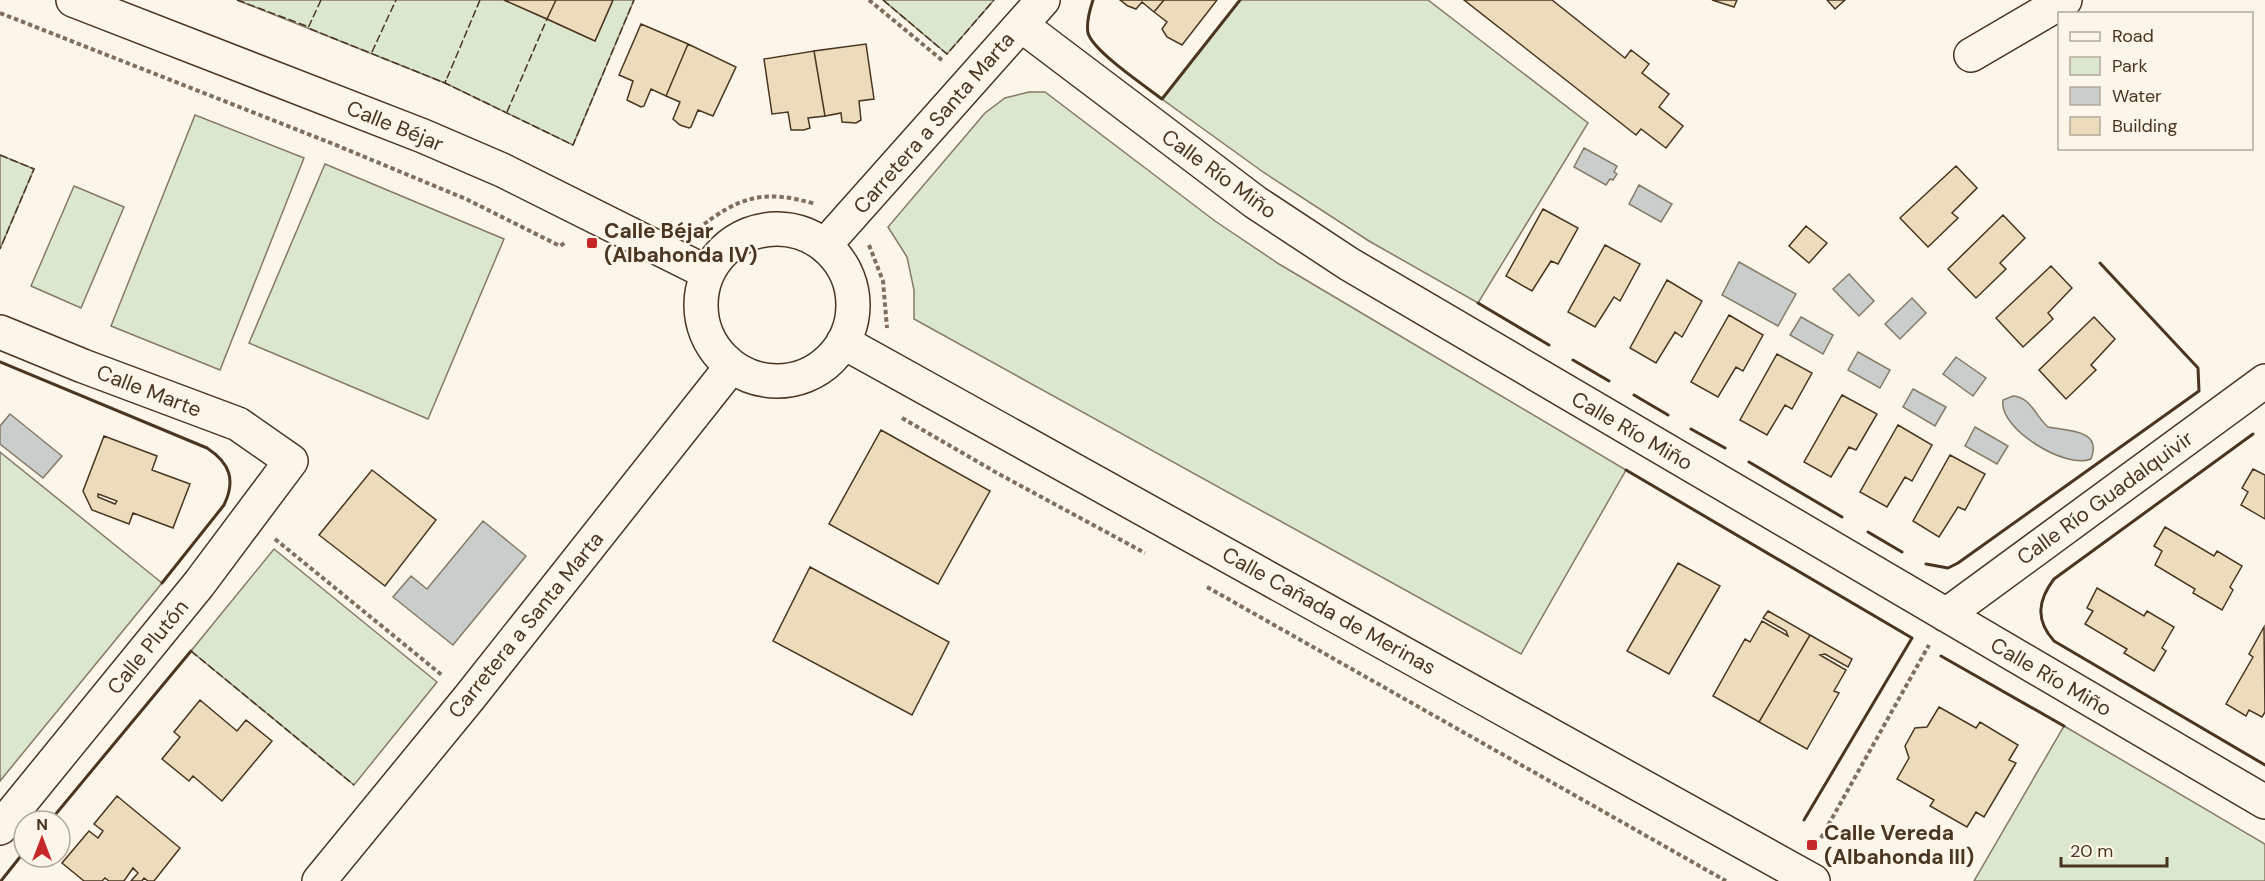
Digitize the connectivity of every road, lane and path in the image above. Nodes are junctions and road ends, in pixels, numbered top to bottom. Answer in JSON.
{"nodes":[{"id":1,"x":73,"y":0,"type":"edge"},
{"id":2,"x":869,"y":0,"type":"edge"},
{"id":3,"x":1043,"y":0,"type":"edge"},
{"id":4,"x":2065,"y":0,"type":"edge"},
{"id":5,"x":0,"y":13,"type":"edge"},
{"id":6,"x":1021,"y":25,"type":"junction"},
{"id":7,"x":1971,"y":56,"type":"dead end"},
{"id":8,"x":947,"y":64,"type":"dead end"},
{"id":9,"x":568,"y":239,"type":"dead end"},
{"id":10,"x":825,"y":245,"type":"junction"},
{"id":11,"x":708,"y":273,"type":"junction"},
{"id":12,"x":0,"y":332,"type":"edge"},
{"id":13,"x":843,"y":342,"type":"junction"},
{"id":14,"x":731,"y":367,"type":"junction"},
{"id":15,"x":2265,"y":381,"type":"edge"},
{"id":16,"x":902,"y":418,"type":"dead end"},
{"id":17,"x":291,"y":461,"type":"joint"},
{"id":18,"x":275,"y":539,"type":"dead end"},
{"id":19,"x":1149,"y":555,"type":"dead end"},
{"id":20,"x":1199,"y":583,"type":"dead end"},
{"id":21,"x":1938,"y":629,"type":"junction"},
{"id":22,"x":469,"y":698,"type":"junction"},
{"id":23,"x":2265,"y":802,"type":"edge"},
{"id":24,"x":0,"y":828,"type":"edge"},
{"id":25,"x":1821,"y":838,"type":"dead end"},
{"id":26,"x":319,"y":881,"type":"edge"},
{"id":27,"x":1726,"y":881,"type":"edge"},
{"id":28,"x":1813,"y":881,"type":"edge"}],
"edges":[{"from":1,"to":11,"type":"street","name":"Calle Béjar"},
{"from":2,"to":8,"type":"path"},
{"from":3,"to":6,"type":"street","name":"Carretera a Santa Marta"},
{"from":4,"to":7,"type":"street"},
{"from":5,"to":9,"type":"path"},
{"from":6,"to":10,"type":"street","name":"Carretera a Santa Marta"},
{"from":6,"to":21,"type":"street","name":"Calle Río Miño"},
{"from":10,"to":11,"type":"street"},
{"from":10,"to":13,"type":"street"},
{"from":11,"to":14,"type":"street"},
{"from":12,"to":17,"type":"street","name":"Calle Marte"},
{"from":13,"to":14,"type":"street"},
{"from":13,"to":28,"type":"street","name":"Calle Cañada de Merinas"},
{"from":14,"to":22,"type":"street","name":"Carretera a Santa Marta"},
{"from":15,"to":21,"type":"street","name":"Calle Río Guadalquivir"},
{"from":16,"to":19,"type":"path"},
{"from":17,"to":24,"type":"street","name":"Calle Plutón"},
{"from":18,"to":22,"type":"path"},
{"from":20,"to":27,"type":"path"},
{"from":21,"to":23,"type":"street","name":"Calle Río Miño"},
{"from":21,"to":25,"type":"path"},
{"from":22,"to":26,"type":"street","name":"Carretera a Santa Marta"}]}
